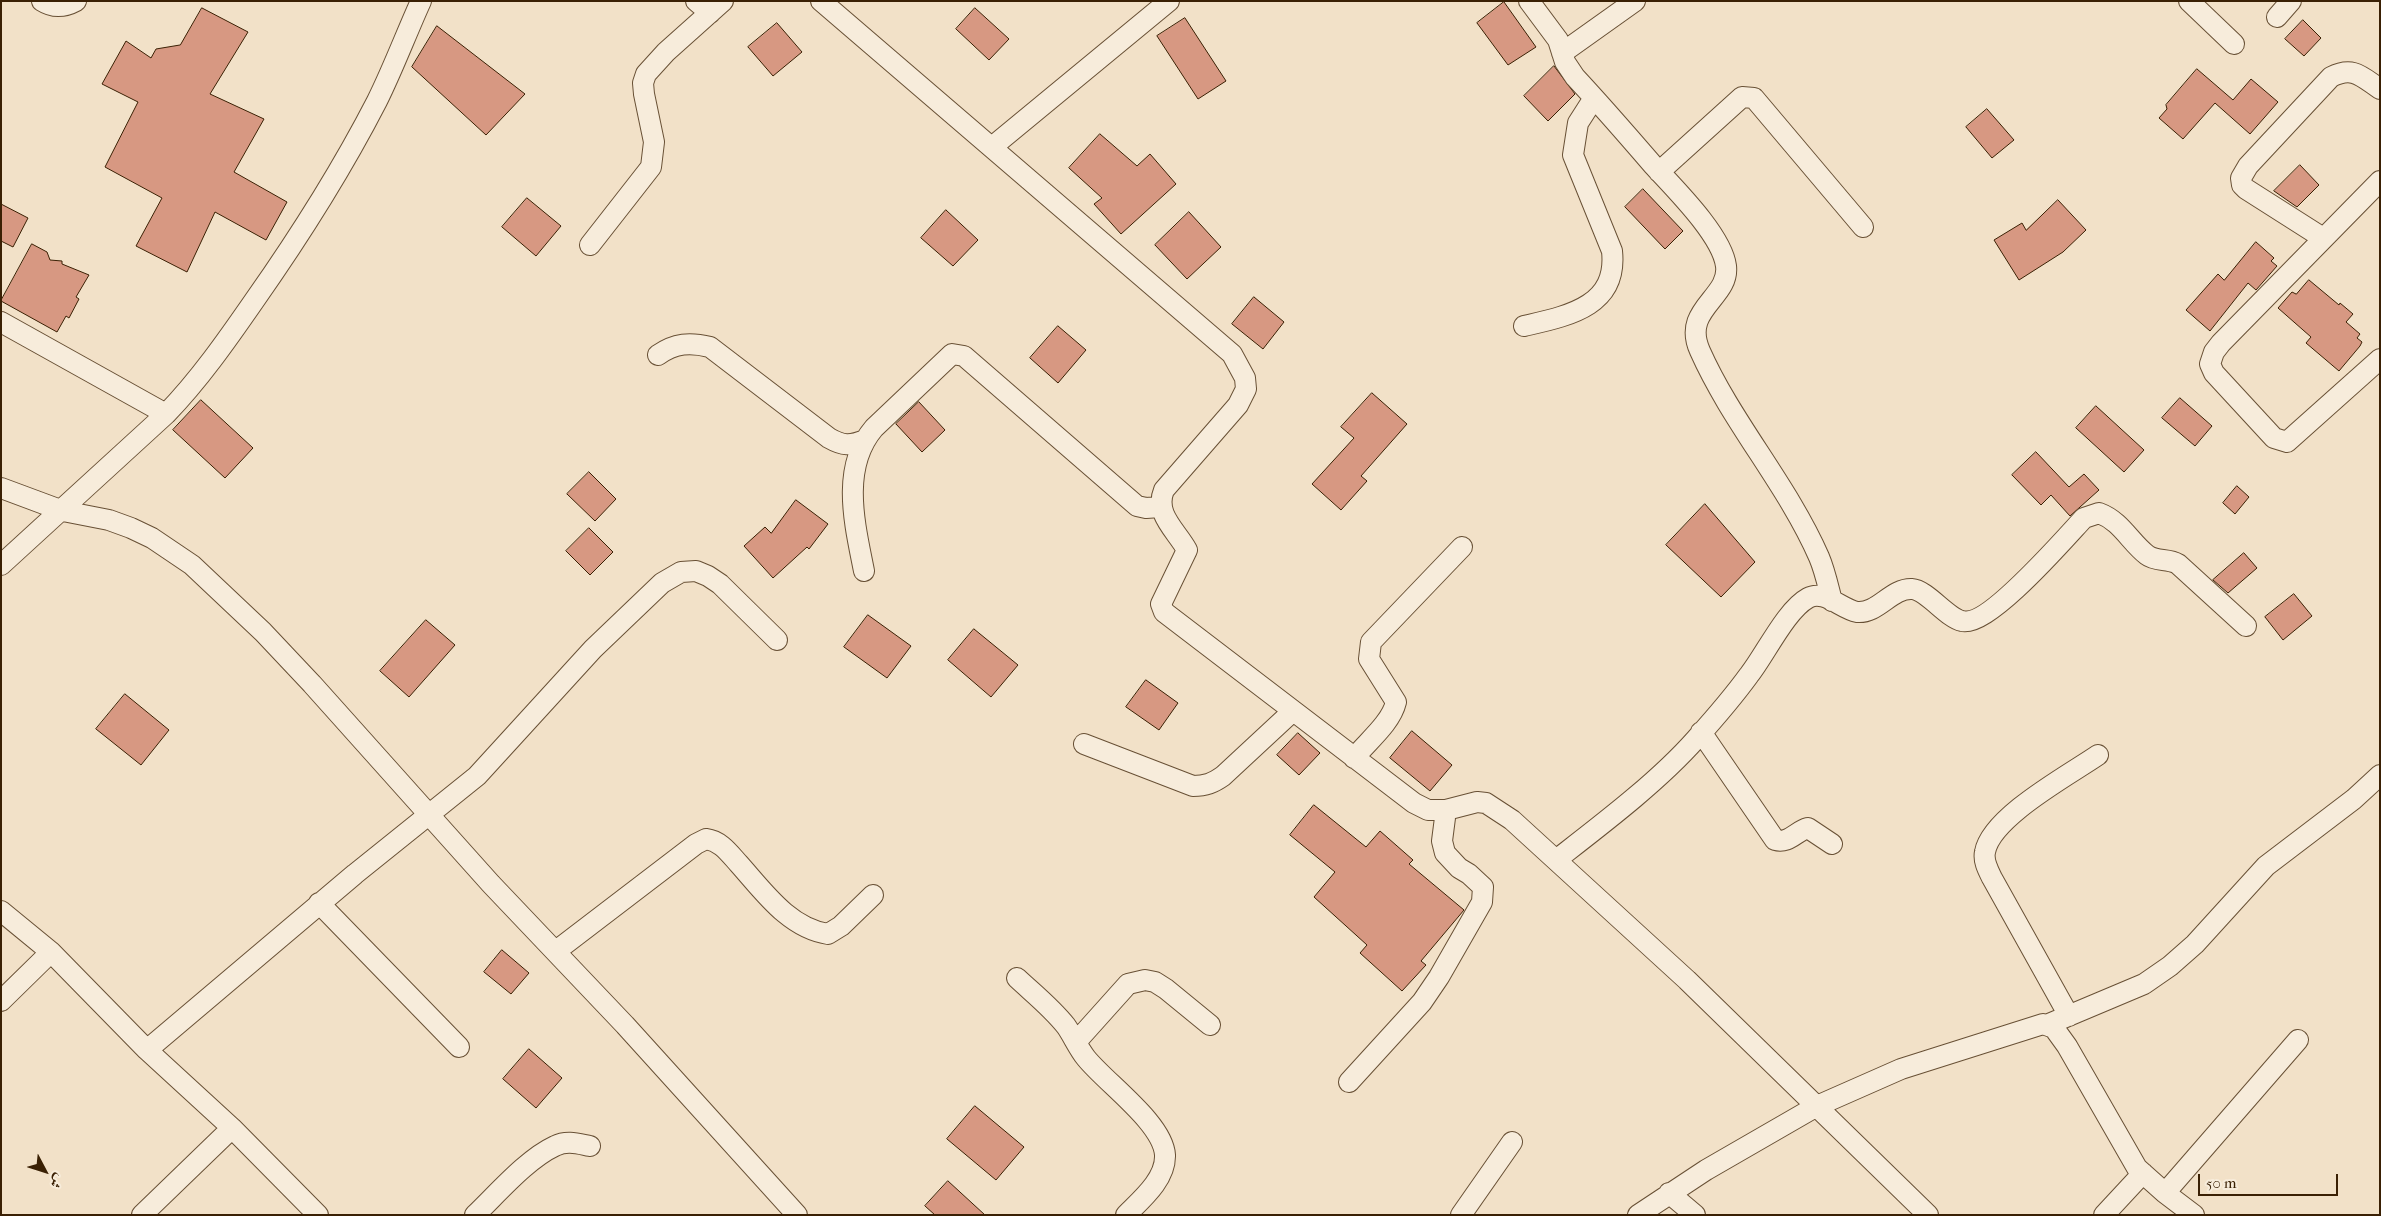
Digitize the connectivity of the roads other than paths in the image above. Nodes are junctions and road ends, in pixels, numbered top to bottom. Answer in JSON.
{"nodes":[{"id":1,"x":42,"y":1,"type":"edge"},
{"id":2,"x":76,"y":1,"type":"edge"},
{"id":3,"x":421,"y":1,"type":"edge"},
{"id":4,"x":822,"y":1,"type":"edge"},
{"id":5,"x":1169,"y":1,"type":"edge"},
{"id":6,"x":1529,"y":1,"type":"edge"},
{"id":7,"x":1635,"y":1,"type":"edge"},
{"id":8,"x":2189,"y":1,"type":"edge"},
{"id":9,"x":2291,"y":1,"type":"edge"},
{"id":10,"x":710,"y":5,"type":"edge"},
{"id":11,"x":2277,"y":17,"type":"dead end"},
{"id":12,"x":2234,"y":44,"type":"dead end"},
{"id":13,"x":1562,"y":53,"type":"junction"},
{"id":14,"x":2380,"y":90,"type":"edge"},
{"id":15,"x":1594,"y":98,"type":"junction"},
{"id":16,"x":992,"y":147,"type":"junction"},
{"id":17,"x":1659,"y":172,"type":"junction"},
{"id":18,"x":2380,"y":181,"type":"edge"},
{"id":19,"x":1863,"y":227,"type":"dead end"},
{"id":20,"x":2323,"y":238,"type":"junction"},
{"id":21,"x":590,"y":245,"type":"dead end"},
{"id":22,"x":1,"y":322,"type":"edge"},
{"id":23,"x":1524,"y":326,"type":"dead end"},
{"id":24,"x":658,"y":355,"type":"dead end"},
{"id":25,"x":2380,"y":359,"type":"edge"},
{"id":26,"x":166,"y":414,"type":"junction"},
{"id":27,"x":865,"y":440,"type":"junction"},
{"id":28,"x":1,"y":488,"type":"edge"},
{"id":29,"x":1160,"y":507,"type":"junction"},
{"id":30,"x":63,"y":510,"type":"junction"},
{"id":31,"x":1462,"y":547,"type":"dead end"},
{"id":32,"x":1,"y":565,"type":"edge"},
{"id":33,"x":864,"y":571,"type":"dead end"},
{"id":34,"x":1832,"y":601,"type":"junction"},
{"id":35,"x":2246,"y":626,"type":"dead end"},
{"id":36,"x":777,"y":640,"type":"dead end"},
{"id":37,"x":1293,"y":711,"type":"junction"},
{"id":38,"x":1701,"y":732,"type":"junction"},
{"id":39,"x":1084,"y":744,"type":"dead end"},
{"id":40,"x":2098,"y":755,"type":"dead end"},
{"id":41,"x":1354,"y":758,"type":"junction"},
{"id":42,"x":2380,"y":775,"type":"edge"},
{"id":43,"x":1446,"y":810,"type":"junction"},
{"id":44,"x":429,"y":815,"type":"junction"},
{"id":45,"x":1832,"y":844,"type":"dead end"},
{"id":46,"x":1556,"y":860,"type":"junction"},
{"id":47,"x":873,"y":895,"type":"dead end"},
{"id":48,"x":319,"y":903,"type":"junction"},
{"id":49,"x":1,"y":911,"type":"edge"},
{"id":50,"x":556,"y":951,"type":"junction"},
{"id":51,"x":50,"y":952,"type":"junction"},
{"id":52,"x":1017,"y":978,"type":"dead end"},
{"id":53,"x":1,"y":1001,"type":"edge"},
{"id":54,"x":2069,"y":1016,"type":"junction"},
{"id":55,"x":2049,"y":1024,"type":"junction"},
{"id":56,"x":1210,"y":1025,"type":"dead end"},
{"id":57,"x":2298,"y":1040,"type":"dead end"},
{"id":58,"x":1076,"y":1042,"type":"junction"},
{"id":59,"x":459,"y":1047,"type":"dead end"},
{"id":60,"x":147,"y":1050,"type":"junction"},
{"id":61,"x":1349,"y":1082,"type":"dead end"},
{"id":62,"x":1817,"y":1106,"type":"junction"},
{"id":63,"x":232,"y":1128,"type":"junction"},
{"id":64,"x":1512,"y":1142,"type":"dead end"},
{"id":65,"x":590,"y":1146,"type":"dead end"},
{"id":66,"x":2143,"y":1173,"type":"junction"},
{"id":67,"x":1669,"y":1193,"type":"junction"},
{"id":68,"x":2165,"y":1193,"type":"junction"},
{"id":69,"x":142,"y":1215,"type":"edge"},
{"id":70,"x":318,"y":1215,"type":"edge"},
{"id":71,"x":475,"y":1215,"type":"edge"},
{"id":72,"x":797,"y":1215,"type":"edge"},
{"id":73,"x":1126,"y":1215,"type":"edge"},
{"id":74,"x":1461,"y":1215,"type":"edge"},
{"id":75,"x":1638,"y":1215,"type":"edge"},
{"id":76,"x":1695,"y":1215,"type":"edge"},
{"id":77,"x":1928,"y":1215,"type":"edge"},
{"id":78,"x":2104,"y":1215,"type":"edge"},
{"id":79,"x":2194,"y":1215,"type":"edge"}],
"edges":[{"from":1,"to":2,"type":"street"},
{"from":3,"to":26,"type":"street"},
{"from":4,"to":16,"type":"street"},
{"from":5,"to":16,"type":"street"},
{"from":6,"to":13,"type":"street"},
{"from":7,"to":13,"type":"street"},
{"from":8,"to":12,"type":"street"},
{"from":9,"to":11,"type":"street"},
{"from":10,"to":21,"type":"street"},
{"from":13,"to":15,"type":"street"},
{"from":14,"to":20,"type":"street"},
{"from":15,"to":17,"type":"street"},
{"from":15,"to":23,"type":"street"},
{"from":16,"to":29,"type":"street"},
{"from":17,"to":19,"type":"street"},
{"from":17,"to":34,"type":"street"},
{"from":18,"to":20,"type":"street"},
{"from":20,"to":25,"type":"street"},
{"from":22,"to":26,"type":"street"},
{"from":24,"to":27,"type":"street"},
{"from":26,"to":30,"type":"street"},
{"from":27,"to":29,"type":"street"},
{"from":27,"to":33,"type":"street"},
{"from":28,"to":30,"type":"street"},
{"from":29,"to":37,"type":"street"},
{"from":30,"to":32,"type":"street"},
{"from":30,"to":44,"type":"street"},
{"from":31,"to":41,"type":"street"},
{"from":34,"to":35,"type":"street"},
{"from":34,"to":38,"type":"street"},
{"from":36,"to":44,"type":"street"},
{"from":37,"to":39,"type":"street"},
{"from":37,"to":41,"type":"street"},
{"from":38,"to":45,"type":"street"},
{"from":38,"to":46,"type":"street"},
{"from":40,"to":54,"type":"street"},
{"from":41,"to":43,"type":"street"},
{"from":42,"to":54,"type":"street"},
{"from":43,"to":46,"type":"street"},
{"from":43,"to":61,"type":"street"},
{"from":44,"to":48,"type":"street"},
{"from":44,"to":50,"type":"street"},
{"from":46,"to":62,"type":"street"},
{"from":47,"to":50,"type":"street"},
{"from":48,"to":59,"type":"street"},
{"from":48,"to":60,"type":"street"},
{"from":49,"to":51,"type":"street"},
{"from":50,"to":72,"type":"street"},
{"from":51,"to":53,"type":"street"},
{"from":51,"to":60,"type":"street"},
{"from":52,"to":58,"type":"street"},
{"from":54,"to":55,"type":"street"},
{"from":55,"to":62,"type":"street"},
{"from":55,"to":66,"type":"street"},
{"from":56,"to":58,"type":"street"},
{"from":57,"to":68,"type":"street"},
{"from":58,"to":73,"type":"street"},
{"from":60,"to":63,"type":"street"},
{"from":62,"to":67,"type":"street"},
{"from":62,"to":77,"type":"street"},
{"from":63,"to":69,"type":"street"},
{"from":63,"to":70,"type":"street"},
{"from":64,"to":74,"type":"street"},
{"from":65,"to":71,"type":"street"},
{"from":66,"to":68,"type":"street"},
{"from":66,"to":78,"type":"street"},
{"from":67,"to":75,"type":"street"},
{"from":67,"to":76,"type":"street"},
{"from":68,"to":79,"type":"street"}]}
